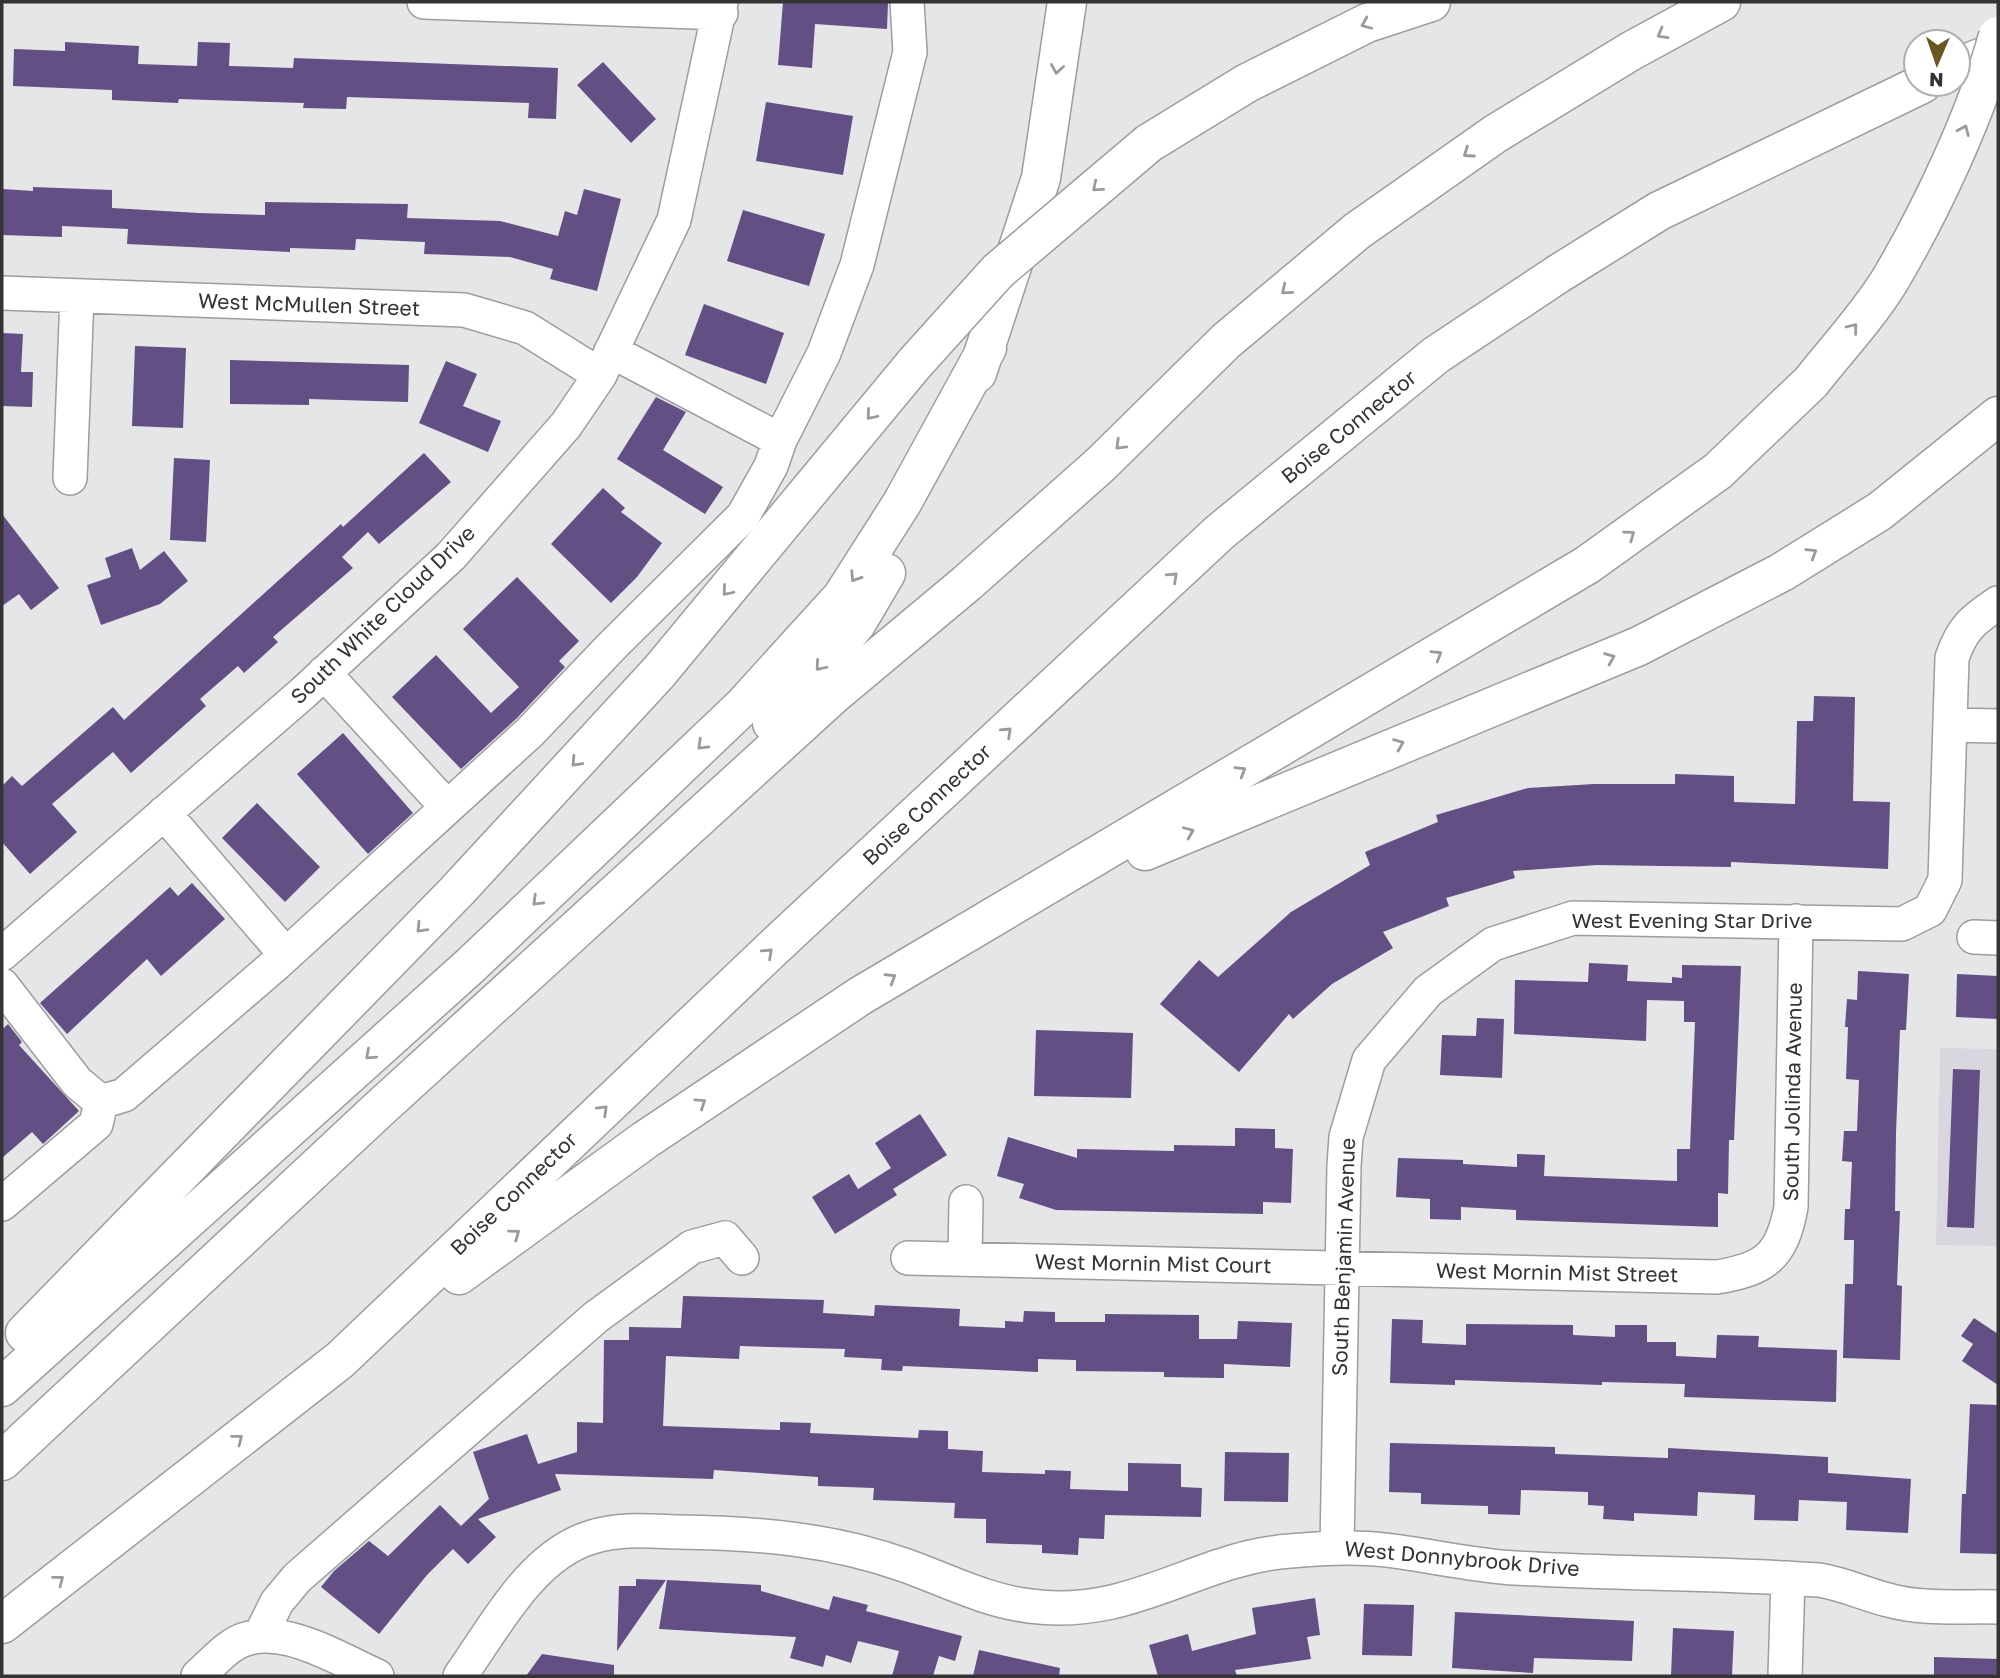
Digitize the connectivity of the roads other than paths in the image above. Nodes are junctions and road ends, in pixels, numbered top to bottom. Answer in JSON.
{"nodes":[{"id":1,"x":424,"y":2,"type":"edge"},
{"id":2,"x":907,"y":2,"type":"edge"},
{"id":3,"x":1067,"y":2,"type":"edge"},
{"id":4,"x":1431,"y":2,"type":"edge"},
{"id":5,"x":1721,"y":2,"type":"edge"},
{"id":6,"x":721,"y":7,"type":"edge"},
{"id":7,"x":1998,"y":36,"type":"edge"},
{"id":8,"x":1998,"y":51,"type":"edge"},
{"id":9,"x":1972,"y":61,"type":"edge"},
{"id":10,"x":1902,"y":94,"type":"edge"},
{"id":11,"x":2,"y":293,"type":"edge"},
{"id":12,"x":77,"y":296,"type":"junction"},
{"id":13,"x":987,"y":348,"type":"junction"},
{"id":14,"x":605,"y":363,"type":"junction"},
{"id":15,"x":1998,"y":416,"type":"edge"},
{"id":16,"x":780,"y":440,"type":"junction"},
{"id":17,"x":70,"y":478,"type":"dead end"},
{"id":18,"x":1998,"y":603,"type":"edge"},
{"id":19,"x":324,"y":673,"type":"junction"},
{"id":20,"x":1950,"y":724,"type":"junction"},
{"id":21,"x":1998,"y":726,"type":"edge"},
{"id":22,"x":447,"y":807,"type":"junction"},
{"id":23,"x":164,"y":813,"type":"junction"},
{"id":24,"x":1014,"y":905,"type":"junction"},
{"id":25,"x":1796,"y":921,"type":"junction"},
{"id":26,"x":575,"y":931,"type":"junction"},
{"id":27,"x":5,"y":945,"type":"edge"},
{"id":28,"x":286,"y":955,"type":"junction"},
{"id":29,"x":2,"y":985,"type":"edge"},
{"id":30,"x":1428,"y":991,"type":"joint"},
{"id":31,"x":101,"y":1102,"type":"junction"},
{"id":32,"x":966,"y":1202,"type":"dead end"},
{"id":33,"x":2,"y":1204,"type":"edge"},
{"id":34,"x":742,"y":1258,"type":"dead end"},
{"id":35,"x":908,"y":1258,"type":"dead end"},
{"id":36,"x":1769,"y":1258,"type":"joint"},
{"id":37,"x":965,"y":1259,"type":"junction"},
{"id":38,"x":1342,"y":1268,"type":"junction"},
{"id":39,"x":2,"y":1357,"type":"edge"},
{"id":40,"x":340,"y":1360,"type":"junction"},
{"id":41,"x":2,"y":1387,"type":"edge"},
{"id":42,"x":2,"y":1461,"type":"edge"},
{"id":43,"x":1337,"y":1548,"type":"junction"},
{"id":44,"x":1788,"y":1578,"type":"junction"},
{"id":45,"x":1998,"y":1607,"type":"edge"},
{"id":46,"x":3,"y":1624,"type":"edge"},
{"id":47,"x":261,"y":1634,"type":"junction"},
{"id":48,"x":198,"y":1676,"type":"edge"},
{"id":49,"x":377,"y":1676,"type":"edge"},
{"id":50,"x":460,"y":1676,"type":"edge"},
{"id":51,"x":1785,"y":1676,"type":"edge"}],
"edges":[{"from":1,"to":6,"type":"street"},
{"from":2,"to":16,"type":"street"},
{"from":3,"to":13,"type":"highway","one_way":true},
{"from":4,"to":39,"type":"highway","one_way":true,"bridge":true},
{"from":5,"to":26,"type":"highway","one_way":true},
{"from":6,"to":14,"type":"street","name":"South White Cloud Drive"},
{"from":24,"to":7,"type":"highway","one_way":true,"bridge":true},
{"from":8,"to":9,"type":"highway"},
{"from":40,"to":10,"type":"highway","name":"Boise Connector","one_way":true},
{"from":11,"to":12,"type":"street","name":"West McMullen Street"},
{"from":12,"to":14,"type":"street","name":"West McMullen Street"},
{"from":12,"to":17,"type":"street"},
{"from":13,"to":26,"type":"highway","one_way":true},
{"from":13,"to":41,"type":"highway","one_way":true},
{"from":14,"to":16,"type":"street","name":"West McMullen Street"},
{"from":14,"to":19,"type":"street","name":"South White Cloud Drive"},
{"from":24,"to":15,"type":"highway","one_way":true},
{"from":16,"to":22,"type":"street"},
{"from":18,"to":20,"type":"street"},
{"from":19,"to":22,"type":"street"},
{"from":19,"to":23,"type":"street","name":"South White Cloud Drive"},
{"from":20,"to":21,"type":"street"},
{"from":20,"to":25,"type":"street","name":"West Evening Star Drive"},
{"from":22,"to":28,"type":"street"},
{"from":23,"to":27,"type":"street","name":"South White Cloud Drive"},
{"from":23,"to":28,"type":"street"},
{"from":40,"to":24,"type":"highway","one_way":true},
{"from":25,"to":30,"type":"street","name":"West Evening Star Drive"},
{"from":25,"to":36,"type":"street","name":"South Jolinda Avenue"},
{"from":26,"to":42,"type":"highway"},
{"from":28,"to":31,"type":"street"},
{"from":29,"to":31,"type":"street"},
{"from":30,"to":38,"type":"street","name":"South Benjamin Avenue"},
{"from":31,"to":33,"type":"street"},
{"from":32,"to":37,"type":"street"},
{"from":34,"to":47,"type":"street"},
{"from":35,"to":37,"type":"street","name":"West Mornin Mist Court"},
{"from":36,"to":38,"type":"street","name":"West Mornin Mist Street"},
{"from":37,"to":38,"type":"street","name":"West Mornin Mist Court"},
{"from":38,"to":43,"type":"street","name":"South Benjamin Avenue"},
{"from":46,"to":40,"type":"highway","name":"Boise Connector","one_way":true},
{"from":43,"to":44,"type":"street","name":"West Donnybrook Drive"},
{"from":43,"to":50,"type":"street","name":"West Donnybrook Drive"},
{"from":44,"to":45,"type":"street","name":"West Donnybrook Drive"},
{"from":44,"to":51,"type":"street"},
{"from":47,"to":48,"type":"street"},
{"from":47,"to":49,"type":"street"}]}
